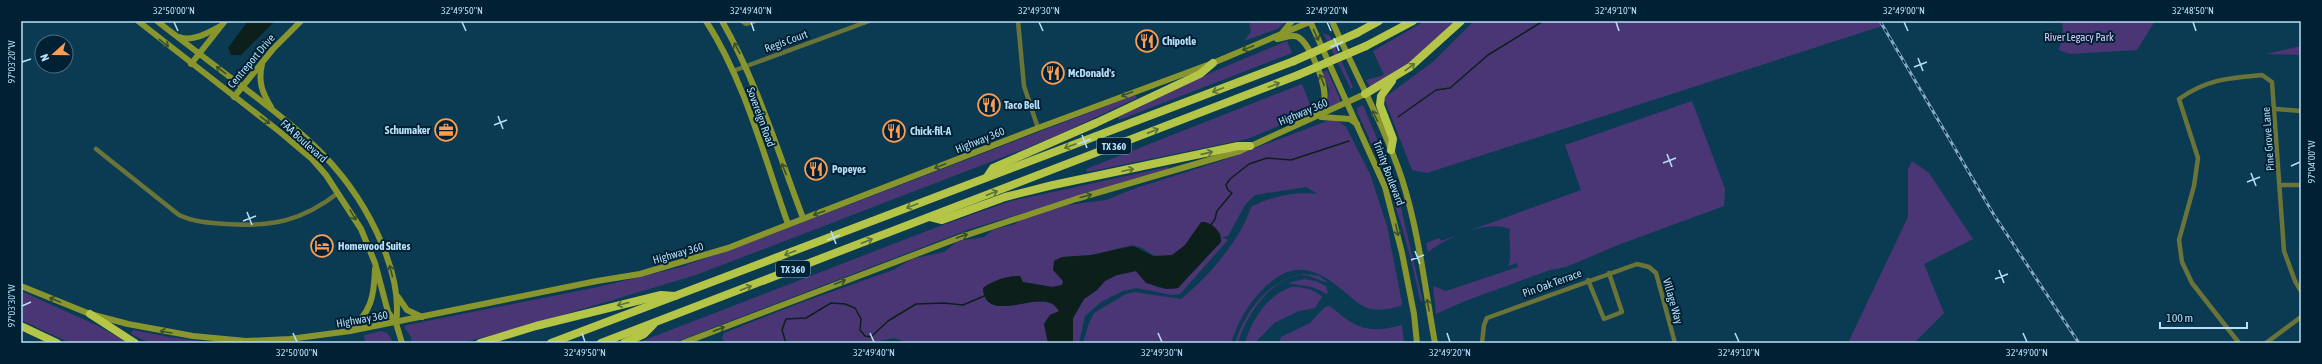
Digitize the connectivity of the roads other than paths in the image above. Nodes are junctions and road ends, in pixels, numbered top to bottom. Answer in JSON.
{"nodes":[{"id":1,"x":138,"y":21,"type":"edge"},
{"id":2,"x":157,"y":21,"type":"edge"},
{"id":3,"x":301,"y":21,"type":"edge"},
{"id":4,"x":706,"y":21,"type":"edge"},
{"id":5,"x":722,"y":21,"type":"edge"},
{"id":6,"x":742,"y":21,"type":"edge"},
{"id":7,"x":755,"y":21,"type":"edge"},
{"id":8,"x":869,"y":21,"type":"edge"},
{"id":9,"x":1018,"y":21,"type":"edge"},
{"id":10,"x":1292,"y":21,"type":"edge"},
{"id":11,"x":1310,"y":21,"type":"edge"},
{"id":12,"x":1332,"y":21,"type":"edge"},
{"id":13,"x":1379,"y":21,"type":"edge"},
{"id":14,"x":1413,"y":21,"type":"edge"},
{"id":15,"x":1461,"y":21,"type":"edge"},
{"id":16,"x":223,"y":24,"type":"edge"},
{"id":17,"x":1281,"y":34,"type":"junction"},
{"id":18,"x":176,"y":36,"type":"junction"},
{"id":19,"x":1269,"y":40,"type":"junction"},
{"id":20,"x":199,"y":54,"type":"junction"},
{"id":21,"x":263,"y":62,"type":"junction"},
{"id":22,"x":1213,"y":63,"type":"junction"},
{"id":23,"x":191,"y":64,"type":"junction"},
{"id":24,"x":745,"y":66,"type":"junction"},
{"id":25,"x":732,"y":72,"type":"junction"},
{"id":26,"x":1394,"y":78,"type":"junction"},
{"id":27,"x":242,"y":87,"type":"junction"},
{"id":28,"x":1365,"y":94,"type":"junction"},
{"id":29,"x":234,"y":97,"type":"junction"},
{"id":30,"x":1349,"y":103,"type":"junction"},
{"id":31,"x":2276,"y":109,"type":"junction"},
{"id":32,"x":273,"y":110,"type":"junction"},
{"id":33,"x":2301,"y":110,"type":"edge"},
{"id":34,"x":1319,"y":116,"type":"junction"},
{"id":35,"x":1038,"y":128,"type":"junction"},
{"id":36,"x":1291,"y":128,"type":"junction"},
{"id":37,"x":1362,"y":133,"type":"junction"},
{"id":38,"x":1250,"y":146,"type":"junction"},
{"id":39,"x":96,"y":149,"type":"dead end"},
{"id":40,"x":1391,"y":150,"type":"junction"},
{"id":41,"x":987,"y":177,"type":"junction"},
{"id":42,"x":2281,"y":185,"type":"junction"},
{"id":43,"x":2301,"y":185,"type":"edge"},
{"id":44,"x":350,"y":186,"type":"junction"},
{"id":45,"x":338,"y":193,"type":"junction"},
{"id":46,"x":930,"y":217,"type":"junction"},
{"id":47,"x":803,"y":218,"type":"junction"},
{"id":48,"x":788,"y":224,"type":"junction"},
{"id":49,"x":375,"y":263,"type":"junction"},
{"id":50,"x":1649,"y":267,"type":"joint"},
{"id":51,"x":1609,"y":273,"type":"junction"},
{"id":52,"x":1588,"y":280,"type":"junction"},
{"id":53,"x":21,"y":286,"type":"edge"},
{"id":54,"x":2301,"y":291,"type":"edge"},
{"id":55,"x":396,"y":294,"type":"junction"},
{"id":56,"x":678,"y":296,"type":"junction"},
{"id":57,"x":90,"y":314,"type":"junction"},
{"id":58,"x":423,"y":317,"type":"junction"},
{"id":59,"x":2301,"y":317,"type":"edge"},
{"id":60,"x":657,"y":321,"type":"junction"},
{"id":61,"x":396,"y":323,"type":"junction"},
{"id":62,"x":21,"y":326,"type":"edge"},
{"id":63,"x":350,"y":332,"type":"junction"},
{"id":64,"x":402,"y":342,"type":"edge"},
{"id":65,"x":57,"y":343,"type":"edge"},
{"id":66,"x":135,"y":343,"type":"edge"},
{"id":67,"x":480,"y":343,"type":"edge"},
{"id":68,"x":551,"y":343,"type":"edge"},
{"id":69,"x":601,"y":343,"type":"edge"},
{"id":70,"x":624,"y":343,"type":"edge"},
{"id":71,"x":683,"y":343,"type":"edge"},
{"id":72,"x":1417,"y":343,"type":"edge"},
{"id":73,"x":1435,"y":343,"type":"edge"},
{"id":74,"x":1482,"y":343,"type":"edge"},
{"id":75,"x":1675,"y":343,"type":"edge"},
{"id":76,"x":2239,"y":343,"type":"edge"},
{"id":77,"x":2266,"y":343,"type":"edge"}],
"edges":[{"from":1,"to":23,"type":"main road","name":"FAA Boulevard","one_way":true},
{"from":2,"to":18,"type":"main road","name":"FAA Boulevard"},
{"from":3,"to":21,"type":"main road","name":"Centreport Drive"},
{"from":4,"to":25,"type":"main road","name":"Sovereign Road"},
{"from":24,"to":5,"type":"main road","name":"Sovereign Road","one_way":true},
{"from":6,"to":7,"type":"street"},
{"from":8,"to":24,"type":"street","name":"Regis Court"},
{"from":9,"to":35,"type":"street"},
{"from":10,"to":17,"type":"main road"},
{"from":11,"to":17,"type":"main road","name":"Highway 360"},
{"from":11,"to":30,"type":"main road","name":"Trinity Boulevard","one_way":true},
{"from":12,"to":28,"type":"main road","name":"Trinity Boulevard"},
{"from":13,"to":41,"type":"highway","number":"TX 360","one_way":true,"bridge":true},
{"from":46,"to":14,"type":"highway","number":"TX 360","one_way":true,"bridge":true},
{"from":26,"to":15,"type":"highway","one_way":true},
{"from":16,"to":18,"type":"main road"},
{"from":16,"to":20,"type":"main road"},
{"from":17,"to":19,"type":"main road","name":"Highway 360"},
{"from":18,"to":20,"type":"main road","name":"FAA Boulevard"},
{"from":19,"to":22,"type":"main road","name":"Highway 360","one_way":true},
{"from":36,"to":19,"type":"main road","one_way":true},
{"from":20,"to":23,"type":"main road"},
{"from":27,"to":20,"type":"main road","name":"FAA Boulevard","one_way":true},
{"from":21,"to":27,"type":"main road","name":"Centreport Drive"},
{"from":21,"to":32,"type":"main road"},
{"from":22,"to":35,"type":"main road","name":"Highway 360","one_way":true},
{"from":22,"to":41,"type":"highway"},
{"from":23,"to":29,"type":"main road","name":"FAA Boulevard"},
{"from":24,"to":25,"type":"street","name":"Regis Court"},
{"from":47,"to":24,"type":"main road","name":"Sovereign Road","one_way":true},
{"from":25,"to":48,"type":"main road","name":"Sovereign Road"},
{"from":26,"to":28,"type":"highway"},
{"from":26,"to":40,"type":"highway"},
{"from":27,"to":29,"type":"main road","name":"Centreport Drive"},
{"from":27,"to":32,"type":"main road","name":"FAA Boulevard"},
{"from":28,"to":30,"type":"main road","name":"Highway 360"},
{"from":40,"to":28,"type":"main road","name":"Trinity Boulevard","one_way":true},
{"from":29,"to":45,"type":"main road","name":"FAA Boulevard","one_way":true},
{"from":30,"to":34,"type":"main road","name":"Highway 360"},
{"from":30,"to":37,"type":"main road","name":"Trinity Boulevard"},
{"from":31,"to":33,"type":"street"},
{"from":31,"to":42,"type":"street","name":"Pine Grove Lane"},
{"from":31,"to":76,"type":"street","name":"Pine Grove Lane"},
{"from":32,"to":44,"type":"main road","name":"FAA Boulevard"},
{"from":34,"to":36,"type":"main road","name":"Highway 360"},
{"from":34,"to":37,"type":"main road"},
{"from":35,"to":47,"type":"main road","name":"Highway 360","one_way":true},
{"from":36,"to":38,"type":"main road","name":"Highway 360"},
{"from":37,"to":72,"type":"main road","name":"Trinity Boulevard","one_way":true},
{"from":46,"to":38,"type":"highway","one_way":true},
{"from":71,"to":38,"type":"main road","name":"Highway 360","one_way":true},
{"from":39,"to":45,"type":"street"},
{"from":73,"to":40,"type":"main road","name":"Trinity Boulevard","one_way":true},
{"from":41,"to":56,"type":"highway","number":"TX 360","one_way":true},
{"from":42,"to":43,"type":"street"},
{"from":42,"to":54,"type":"street","name":"Pine Grove Lane"},
{"from":44,"to":45,"type":"main road"},
{"from":55,"to":44,"type":"main road","name":"FAA Boulevard","one_way":true},
{"from":45,"to":49,"type":"main road","name":"FAA Boulevard","one_way":true},
{"from":60,"to":46,"type":"highway","number":"TX 360","one_way":true},
{"from":47,"to":48,"type":"main road","name":"Highway 360"},
{"from":48,"to":58,"type":"main road","name":"Highway 360"},
{"from":49,"to":61,"type":"main road","name":"FAA Boulevard"},
{"from":49,"to":63,"type":"main road"},
{"from":50,"to":51,"type":"street","name":"Pin Oak Terrace"},
{"from":50,"to":75,"type":"street","name":"Village Way"},
{"from":51,"to":52,"type":"street","name":"Pin Oak Terrace"},
{"from":51,"to":52,"type":"street"},
{"from":52,"to":74,"type":"street","name":"Pin Oak Terrace"},
{"from":57,"to":53,"type":"main road","name":"Highway 360","one_way":true},
{"from":55,"to":58,"type":"main road"},
{"from":55,"to":61,"type":"main road","name":"FAA Boulevard"},
{"from":56,"to":67,"type":"highway","one_way":true},
{"from":56,"to":68,"type":"highway","number":"TX 360"},
{"from":63,"to":57,"type":"main road","name":"Highway 360","one_way":true},
{"from":57,"to":66,"type":"highway"},
{"from":58,"to":61,"type":"main road","name":"Highway 360"},
{"from":59,"to":77,"type":"street"},
{"from":60,"to":69,"type":"highway","number":"TX 360"},
{"from":60,"to":70,"type":"highway"},
{"from":61,"to":63,"type":"main road","name":"Highway 360"},
{"from":61,"to":64,"type":"main road","name":"FAA Boulevard"},
{"from":62,"to":65,"type":"highway"}]}
